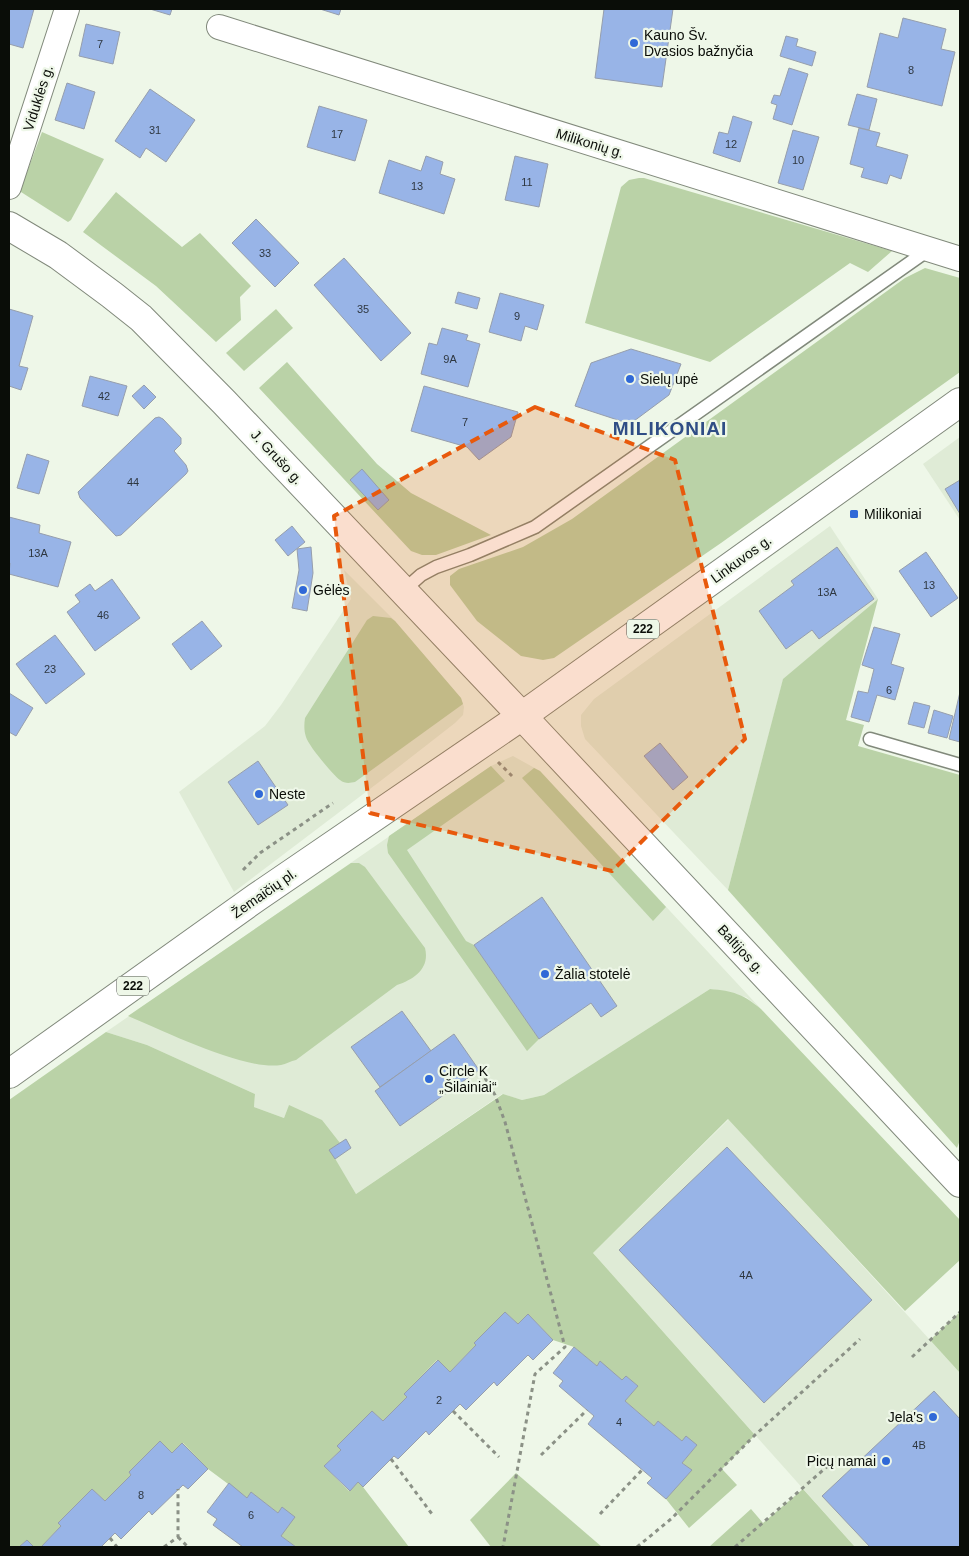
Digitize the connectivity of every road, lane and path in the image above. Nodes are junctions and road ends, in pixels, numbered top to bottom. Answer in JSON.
{"nodes":[{"id":1,"x":67,"y":9,"type":"edge"},
{"id":2,"x":219,"y":27,"type":"dead end"},
{"id":3,"x":9,"y":187,"type":"edge"},
{"id":4,"x":9,"y":226,"type":"edge"},
{"id":5,"x":928,"y":250,"type":"junction"},
{"id":6,"x":960,"y":259,"type":"edge"},
{"id":7,"x":960,"y":402,"type":"edge"},
{"id":8,"x":403,"y":592,"type":"junction"},
{"id":9,"x":522,"y":716,"type":"junction"},
{"id":10,"x":870,"y":739,"type":"dead end"},
{"id":11,"x":960,"y":765,"type":"edge"},
{"id":12,"x":333,"y":803,"type":"dead end"},
{"id":13,"x":243,"y":870,"type":"dead end"},
{"id":14,"x":9,"y":1074,"type":"edge"},
{"id":15,"x":485,"y":1078,"type":"dead end"},
{"id":16,"x":960,"y":1183,"type":"edge"},
{"id":17,"x":960,"y":1312,"type":"edge"},
{"id":18,"x":860,"y":1339,"type":"dead end"},
{"id":19,"x":912,"y":1358,"type":"dead end"},
{"id":20,"x":587,"y":1410,"type":"dead end"},
{"id":21,"x":453,"y":1411,"type":"dead end"},
{"id":22,"x":541,"y":1455,"type":"dead end"},
{"id":23,"x":498,"y":1457,"type":"dead end"},
{"id":24,"x":391,"y":1458,"type":"dead end"},
{"id":25,"x":837,"y":1458,"type":"dead end"},
{"id":26,"x":642,"y":1470,"type":"dead end"},
{"id":27,"x":178,"y":1490,"type":"dead end"},
{"id":28,"x":432,"y":1514,"type":"dead end"},
{"id":29,"x":600,"y":1514,"type":"dead end"},
{"id":30,"x":178,"y":1537,"type":"junction"},
{"id":31,"x":110,"y":1538,"type":"dead end"},
{"id":32,"x":117,"y":1547,"type":"edge"},
{"id":33,"x":164,"y":1547,"type":"edge"},
{"id":34,"x":188,"y":1547,"type":"edge"},
{"id":35,"x":503,"y":1547,"type":"edge"},
{"id":36,"x":637,"y":1547,"type":"edge"},
{"id":37,"x":735,"y":1547,"type":"edge"}],
"edges":[{"from":1,"to":3,"type":"street","name":"Viduklės g."},
{"from":2,"to":5,"type":"street","name":"Milikonių g."},
{"from":4,"to":8,"type":"main road","name":"J. Grušo g."},
{"from":5,"to":6,"type":"street","name":"Milikonių g."},
{"from":5,"to":8,"type":"lane"},
{"from":7,"to":9,"type":"main road","name":"Linkuvos g.","number":"222"},
{"from":8,"to":9,"type":"main road","name":"J. Grušo g."},
{"from":9,"to":14,"type":"main road","name":"Žemaičių pl.","number":"222"},
{"from":9,"to":16,"type":"main road","name":"Baltijos g."},
{"from":10,"to":11,"type":"lane"},
{"from":12,"to":13,"type":"path"},
{"from":15,"to":35,"type":"path"},
{"from":17,"to":19,"type":"path"},
{"from":18,"to":36,"type":"path"},
{"from":20,"to":22,"type":"path"},
{"from":21,"to":23,"type":"path"},
{"from":24,"to":28,"type":"path"},
{"from":25,"to":37,"type":"path"},
{"from":26,"to":29,"type":"path"},
{"from":27,"to":30,"type":"path"},
{"from":30,"to":33,"type":"path"},
{"from":30,"to":34,"type":"path"},
{"from":31,"to":32,"type":"path"}]}
